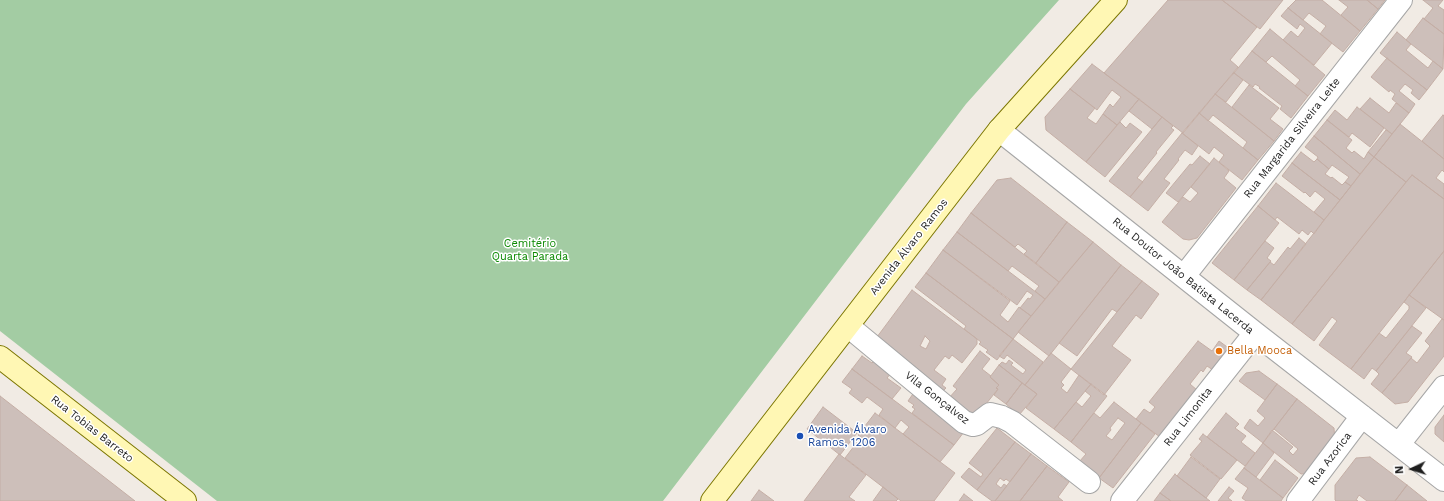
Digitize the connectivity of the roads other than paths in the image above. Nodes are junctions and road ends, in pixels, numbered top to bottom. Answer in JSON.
{"nodes":[{"id":1,"x":1116,"y":0,"type":"edge"},
{"id":2,"x":1400,"y":0,"type":"edge"},
{"id":3,"x":999,"y":130,"type":"junction"},
{"id":4,"x":1184,"y":276,"type":"junction"},
{"id":5,"x":848,"y":326,"type":"junction"},
{"id":6,"x":1255,"y":333,"type":"junction"},
{"id":7,"x":0,"y":357,"type":"edge"},
{"id":8,"x":1444,"y":387,"type":"edge"},
{"id":9,"x":1362,"y":416,"type":"junction"},
{"id":10,"x":1399,"y":444,"type":"junction"},
{"id":11,"x":1444,"y":480,"type":"edge"},
{"id":12,"x":1089,"y":482,"type":"dead end"},
{"id":13,"x":185,"y":501,"type":"edge"},
{"id":14,"x":712,"y":501,"type":"edge"},
{"id":15,"x":1122,"y":501,"type":"edge"},
{"id":16,"x":1298,"y":501,"type":"edge"}],
"edges":[{"from":1,"to":3,"type":"main road","name":"Avenida Álvaro Ramos"},
{"from":2,"to":4,"type":"street","name":"Rua Margarida Silveira Leite"},
{"from":3,"to":4,"type":"street","name":"Rua Doutor João Batista Lacerda"},
{"from":3,"to":5,"type":"main road","name":"Avenida Álvaro Ramos"},
{"from":4,"to":6,"type":"street","name":"Rua Doutor João Batista Lacerda"},
{"from":5,"to":12,"type":"street","name":"Vila Gonçalvez"},
{"from":5,"to":14,"type":"main road","name":"Avenida Álvaro Ramos"},
{"from":6,"to":9,"type":"street","name":"Rua Doutor João Batista Lacerda"},
{"from":6,"to":15,"type":"street","name":"Rua Limonita"},
{"from":7,"to":13,"type":"main road","name":"Rua Tobias Barreto"},
{"from":8,"to":10,"type":"street"},
{"from":9,"to":10,"type":"street","name":"Rua Doutor João Batista Lacerda"},
{"from":9,"to":16,"type":"street","name":"Rua Azorica"},
{"from":10,"to":11,"type":"street","name":"Rua Doutor João Batista Lacerda"}]}
